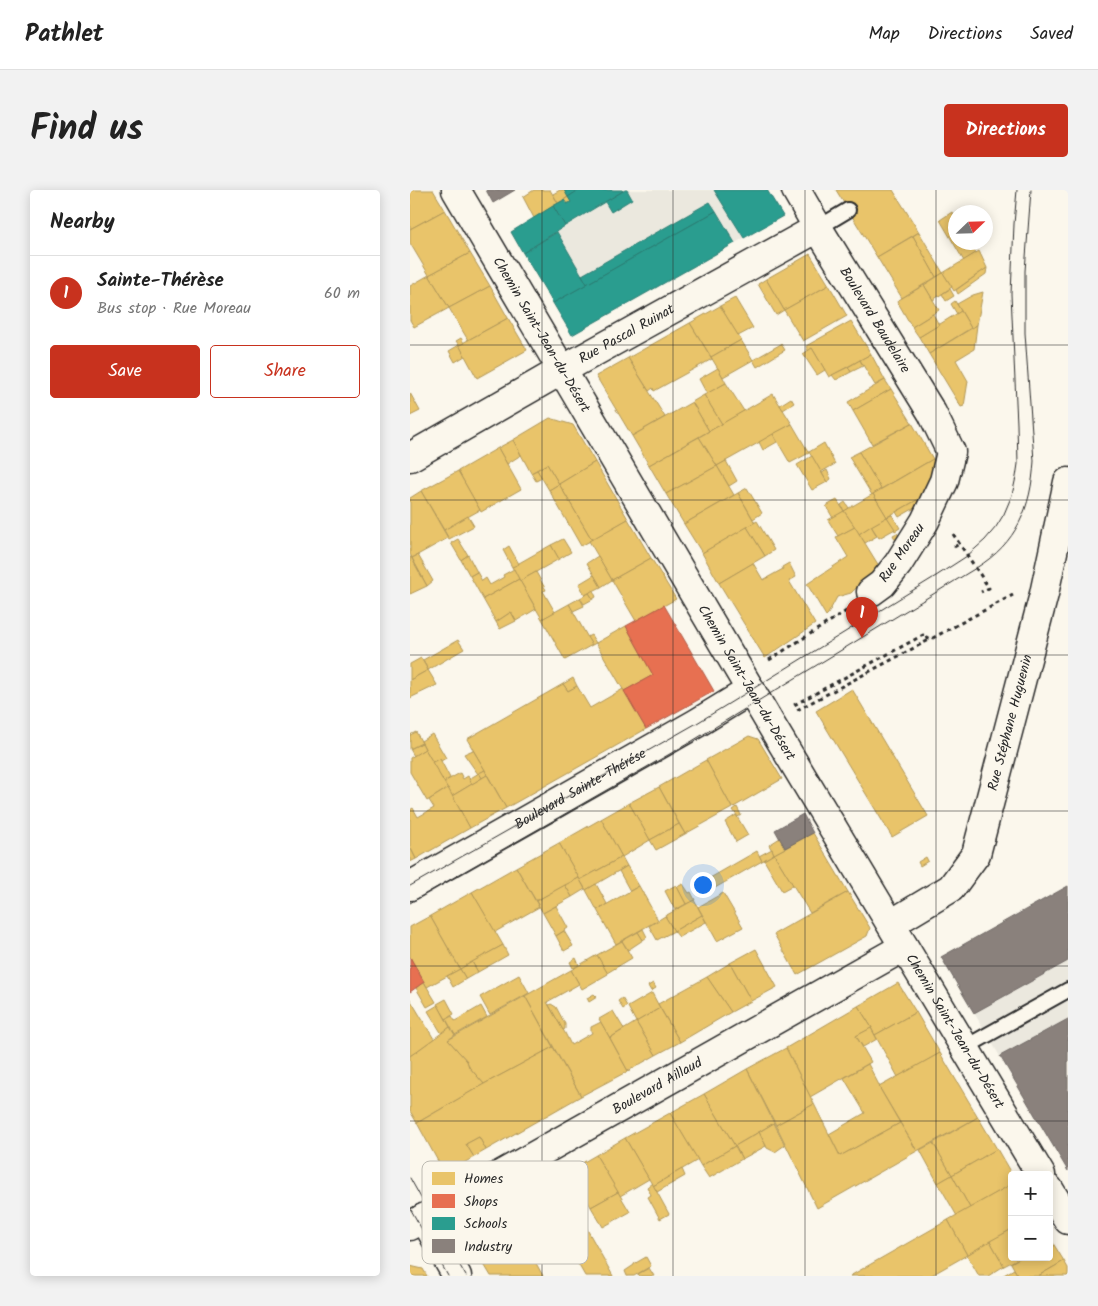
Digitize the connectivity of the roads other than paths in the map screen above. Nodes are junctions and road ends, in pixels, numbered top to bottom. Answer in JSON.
{"nodes":[{"id":1,"x":456,"y":190,"type":"edge"},
{"id":2,"x":796,"y":190,"type":"edge"},
{"id":3,"x":848,"y":210,"type":"dead end"},
{"id":4,"x":818,"y":228,"type":"junction"},
{"id":5,"x":562,"y":370,"type":"junction"},
{"id":6,"x":951,"y":452,"type":"joint"},
{"id":7,"x":410,"y":457,"type":"edge"},
{"id":8,"x":1068,"y":482,"type":"edge"},
{"id":9,"x":871,"y":592,"type":"road end"},
{"id":10,"x":748,"y":684,"type":"junction"},
{"id":11,"x":410,"y":886,"type":"edge"},
{"id":12,"x":898,"y":936,"type":"junction"},
{"id":13,"x":1068,"y":990,"type":"edge"},
{"id":14,"x":964,"y":1048,"type":"junction"},
{"id":15,"x":513,"y":1161,"type":"edge"},
{"id":16,"x":1039,"y":1171,"type":"edge"},
{"id":17,"x":1053,"y":1196,"type":"edge"},
{"id":18,"x":1068,"y":1220,"type":"edge"},
{"id":19,"x":448,"y":1264,"type":"edge"},
{"id":20,"x":457,"y":1276,"type":"edge"}],
"edges":[{"from":1,"to":5,"type":"street","name":"Chemin Saint-Jean-du-Désert"},
{"from":2,"to":4,"type":"street","name":"Boulevard Baudelaire"},
{"from":3,"to":4,"type":"lane"},
{"from":4,"to":5,"type":"street","name":"Rue Pascal Ruinat"},
{"from":4,"to":6,"type":"street","name":"Boulevard Baudelaire"},
{"from":5,"to":7,"type":"street","name":"Rue Pascal Ruinat"},
{"from":5,"to":10,"type":"street","name":"Chemin Saint-Jean-du-Désert"},
{"from":6,"to":9,"type":"street","name":"Rue Moreau"},
{"from":8,"to":12,"type":"street","name":"Rue Stéphane Huguenin"},
{"from":10,"to":11,"type":"street","name":"Boulevard Sainte-Thérése"},
{"from":10,"to":12,"type":"street","name":"Chemin Saint-Jean-du-Désert"},
{"from":12,"to":14,"type":"street","name":"Chemin Saint-Jean-du-Désert"},
{"from":12,"to":15,"type":"street","name":"Boulevard Aillaud"},
{"from":13,"to":14,"type":"lane"},
{"from":14,"to":16,"type":"street","name":"Chemin Saint-Jean-du-Désert"},
{"from":17,"to":18,"type":"street"},
{"from":19,"to":20,"type":"street"}]}
